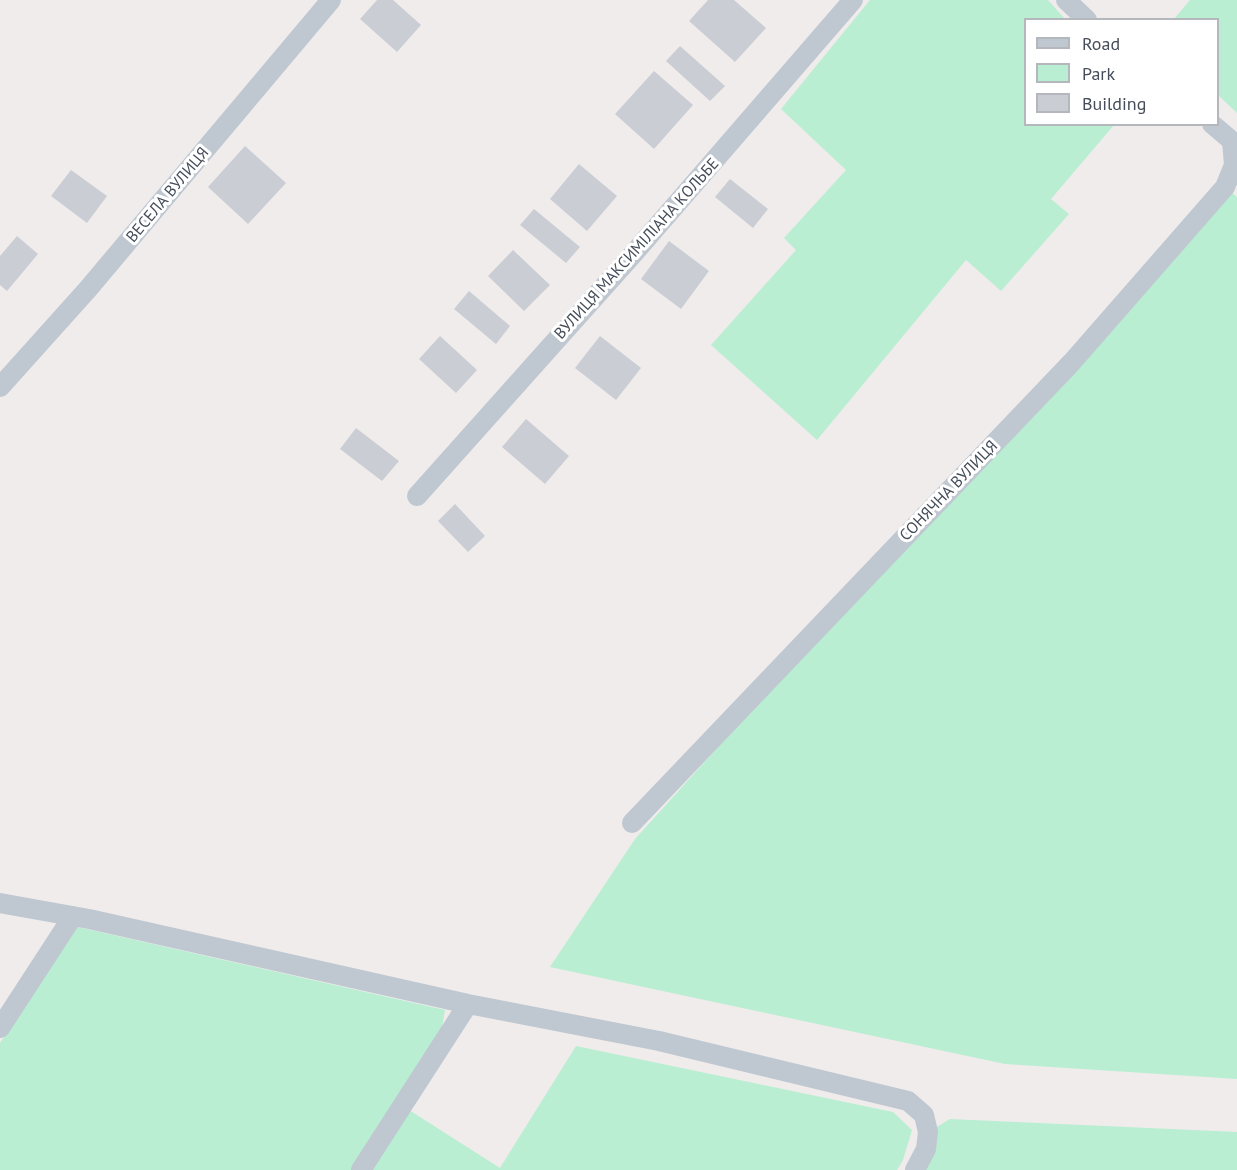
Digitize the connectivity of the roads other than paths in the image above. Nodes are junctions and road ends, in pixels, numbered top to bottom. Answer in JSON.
{"nodes":[{"id":1,"x":331,"y":0,"type":"edge"},
{"id":2,"x":853,"y":0,"type":"edge"},
{"id":3,"x":1066,"y":0,"type":"edge"},
{"id":4,"x":1085,"y":18,"type":"edge"},
{"id":5,"x":1214,"y":126,"type":"edge"},
{"id":6,"x":0,"y":387,"type":"edge"},
{"id":7,"x":417,"y":496,"type":"dead end"},
{"id":8,"x":632,"y":823,"type":"dead end"},
{"id":9,"x":0,"y":903,"type":"edge"},
{"id":10,"x":73,"y":915,"type":"junction"},
{"id":11,"x":468,"y":1004,"type":"junction"},
{"id":12,"x":0,"y":1028,"type":"edge"},
{"id":13,"x":361,"y":1170,"type":"edge"},
{"id":14,"x":915,"y":1170,"type":"edge"}],
"edges":[{"from":1,"to":6,"type":"street","name":"ВЕСЕЛА ВУЛИЦЯ"},
{"from":2,"to":7,"type":"street","name":"ВУЛИЦЯ МАКСИМІЛІАНА КОЛЬБЕ"},
{"from":3,"to":4,"type":"street"},
{"from":5,"to":8,"type":"street","name":"СОНЯЧНА ВУЛИЦЯ"},
{"from":9,"to":10,"type":"street"},
{"from":10,"to":11,"type":"street"},
{"from":10,"to":12,"type":"street"},
{"from":11,"to":13,"type":"street"},
{"from":11,"to":14,"type":"street"}]}
